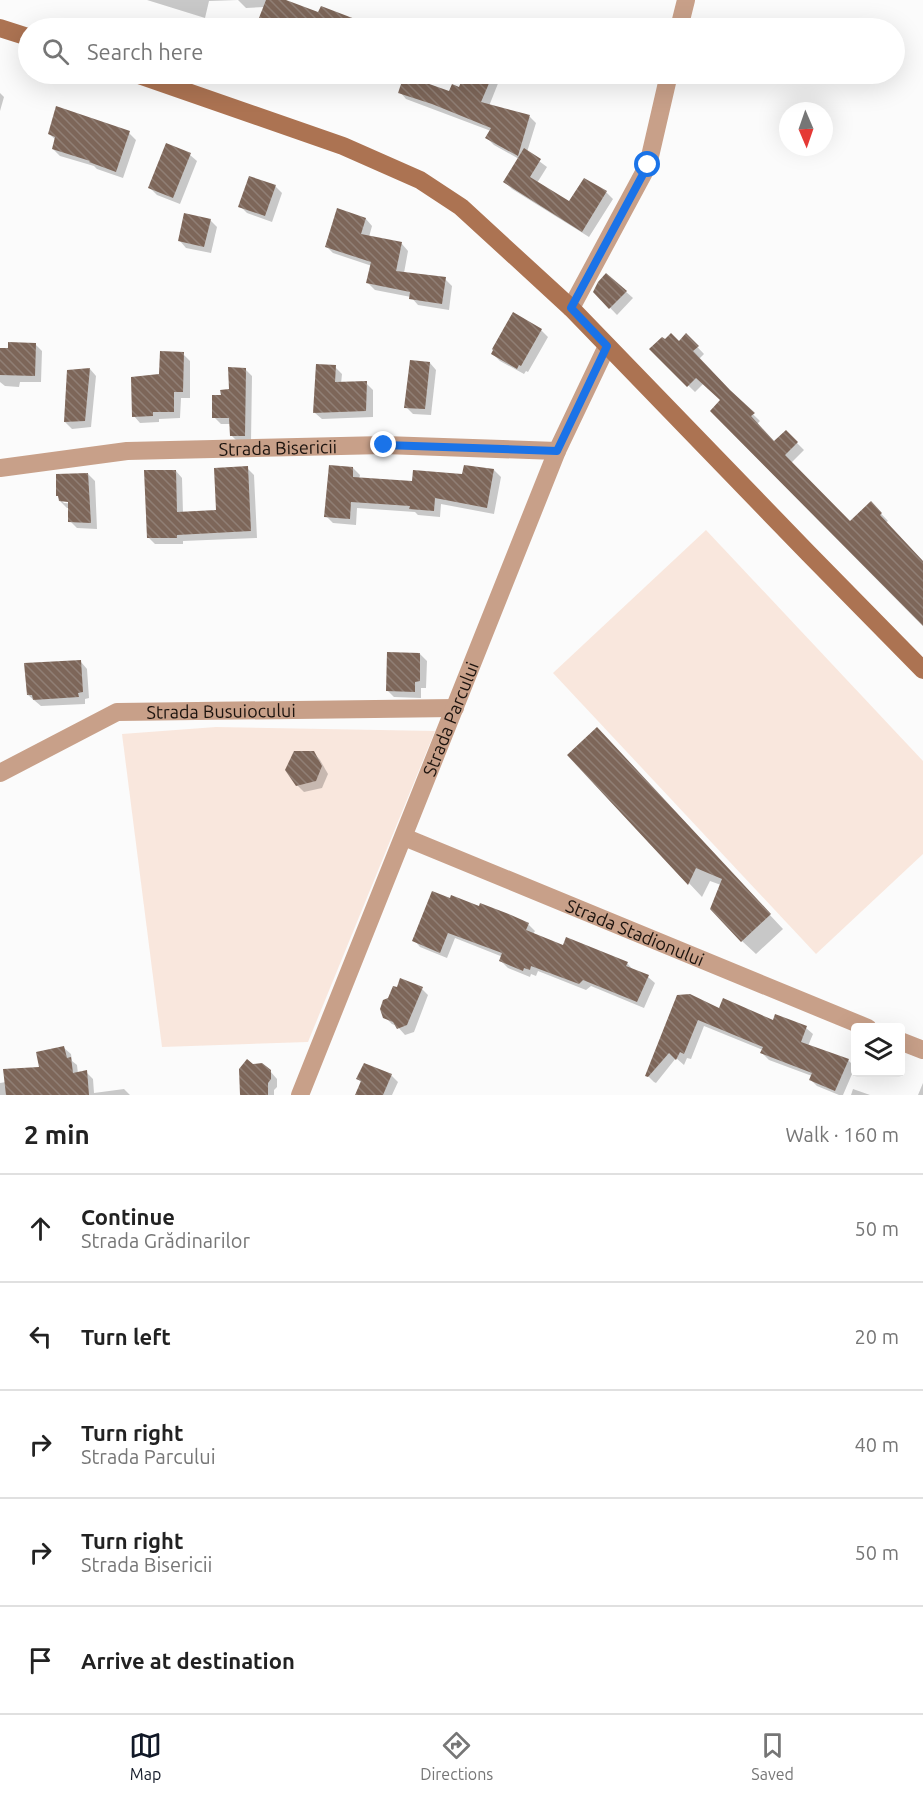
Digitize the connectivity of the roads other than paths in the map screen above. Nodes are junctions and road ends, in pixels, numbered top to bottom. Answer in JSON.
{"nodes":[{"id":1,"x":686,"y":0,"type":"edge"},
{"id":2,"x":682,"y":18,"type":"edge"},
{"id":3,"x":0,"y":28,"type":"edge"},
{"id":4,"x":18,"y":34,"type":"edge"},
{"id":5,"x":165,"y":84,"type":"edge"},
{"id":6,"x":667,"y":84,"type":"edge"},
{"id":7,"x":571,"y":308,"type":"junction"},
{"id":8,"x":607,"y":346,"type":"junction"},
{"id":9,"x":557,"y":451,"type":"junction"},
{"id":10,"x":0,"y":468,"type":"edge"},
{"id":11,"x":923,"y":669,"type":"edge"},
{"id":12,"x":455,"y":708,"type":"junction"},
{"id":13,"x":0,"y":773,"type":"edge"},
{"id":14,"x":404,"y":837,"type":"junction"},
{"id":15,"x":856,"y":1023,"type":"edge"},
{"id":16,"x":905,"y":1043,"type":"edge"},
{"id":17,"x":923,"y":1050,"type":"edge"},
{"id":18,"x":300,"y":1095,"type":"edge"}],
"edges":[{"from":1,"to":2,"type":"street"},
{"from":3,"to":4,"type":"main road"},
{"from":5,"to":7,"type":"main road"},
{"from":6,"to":7,"type":"street"},
{"from":7,"to":8,"type":"main road"},
{"from":8,"to":9,"type":"street","name":"Strada Parcului"},
{"from":8,"to":11,"type":"main road"},
{"from":9,"to":10,"type":"street","name":"Strada Bisericii"},
{"from":9,"to":12,"type":"street","name":"Strada Parcului"},
{"from":12,"to":13,"type":"street","name":"Strada Busuiocului"},
{"from":12,"to":14,"type":"street","name":"Strada Parcului"},
{"from":14,"to":15,"type":"street","name":"Strada Stadionului"},
{"from":14,"to":18,"type":"street","name":"Strada Parcului"},
{"from":16,"to":17,"type":"street"}]}
